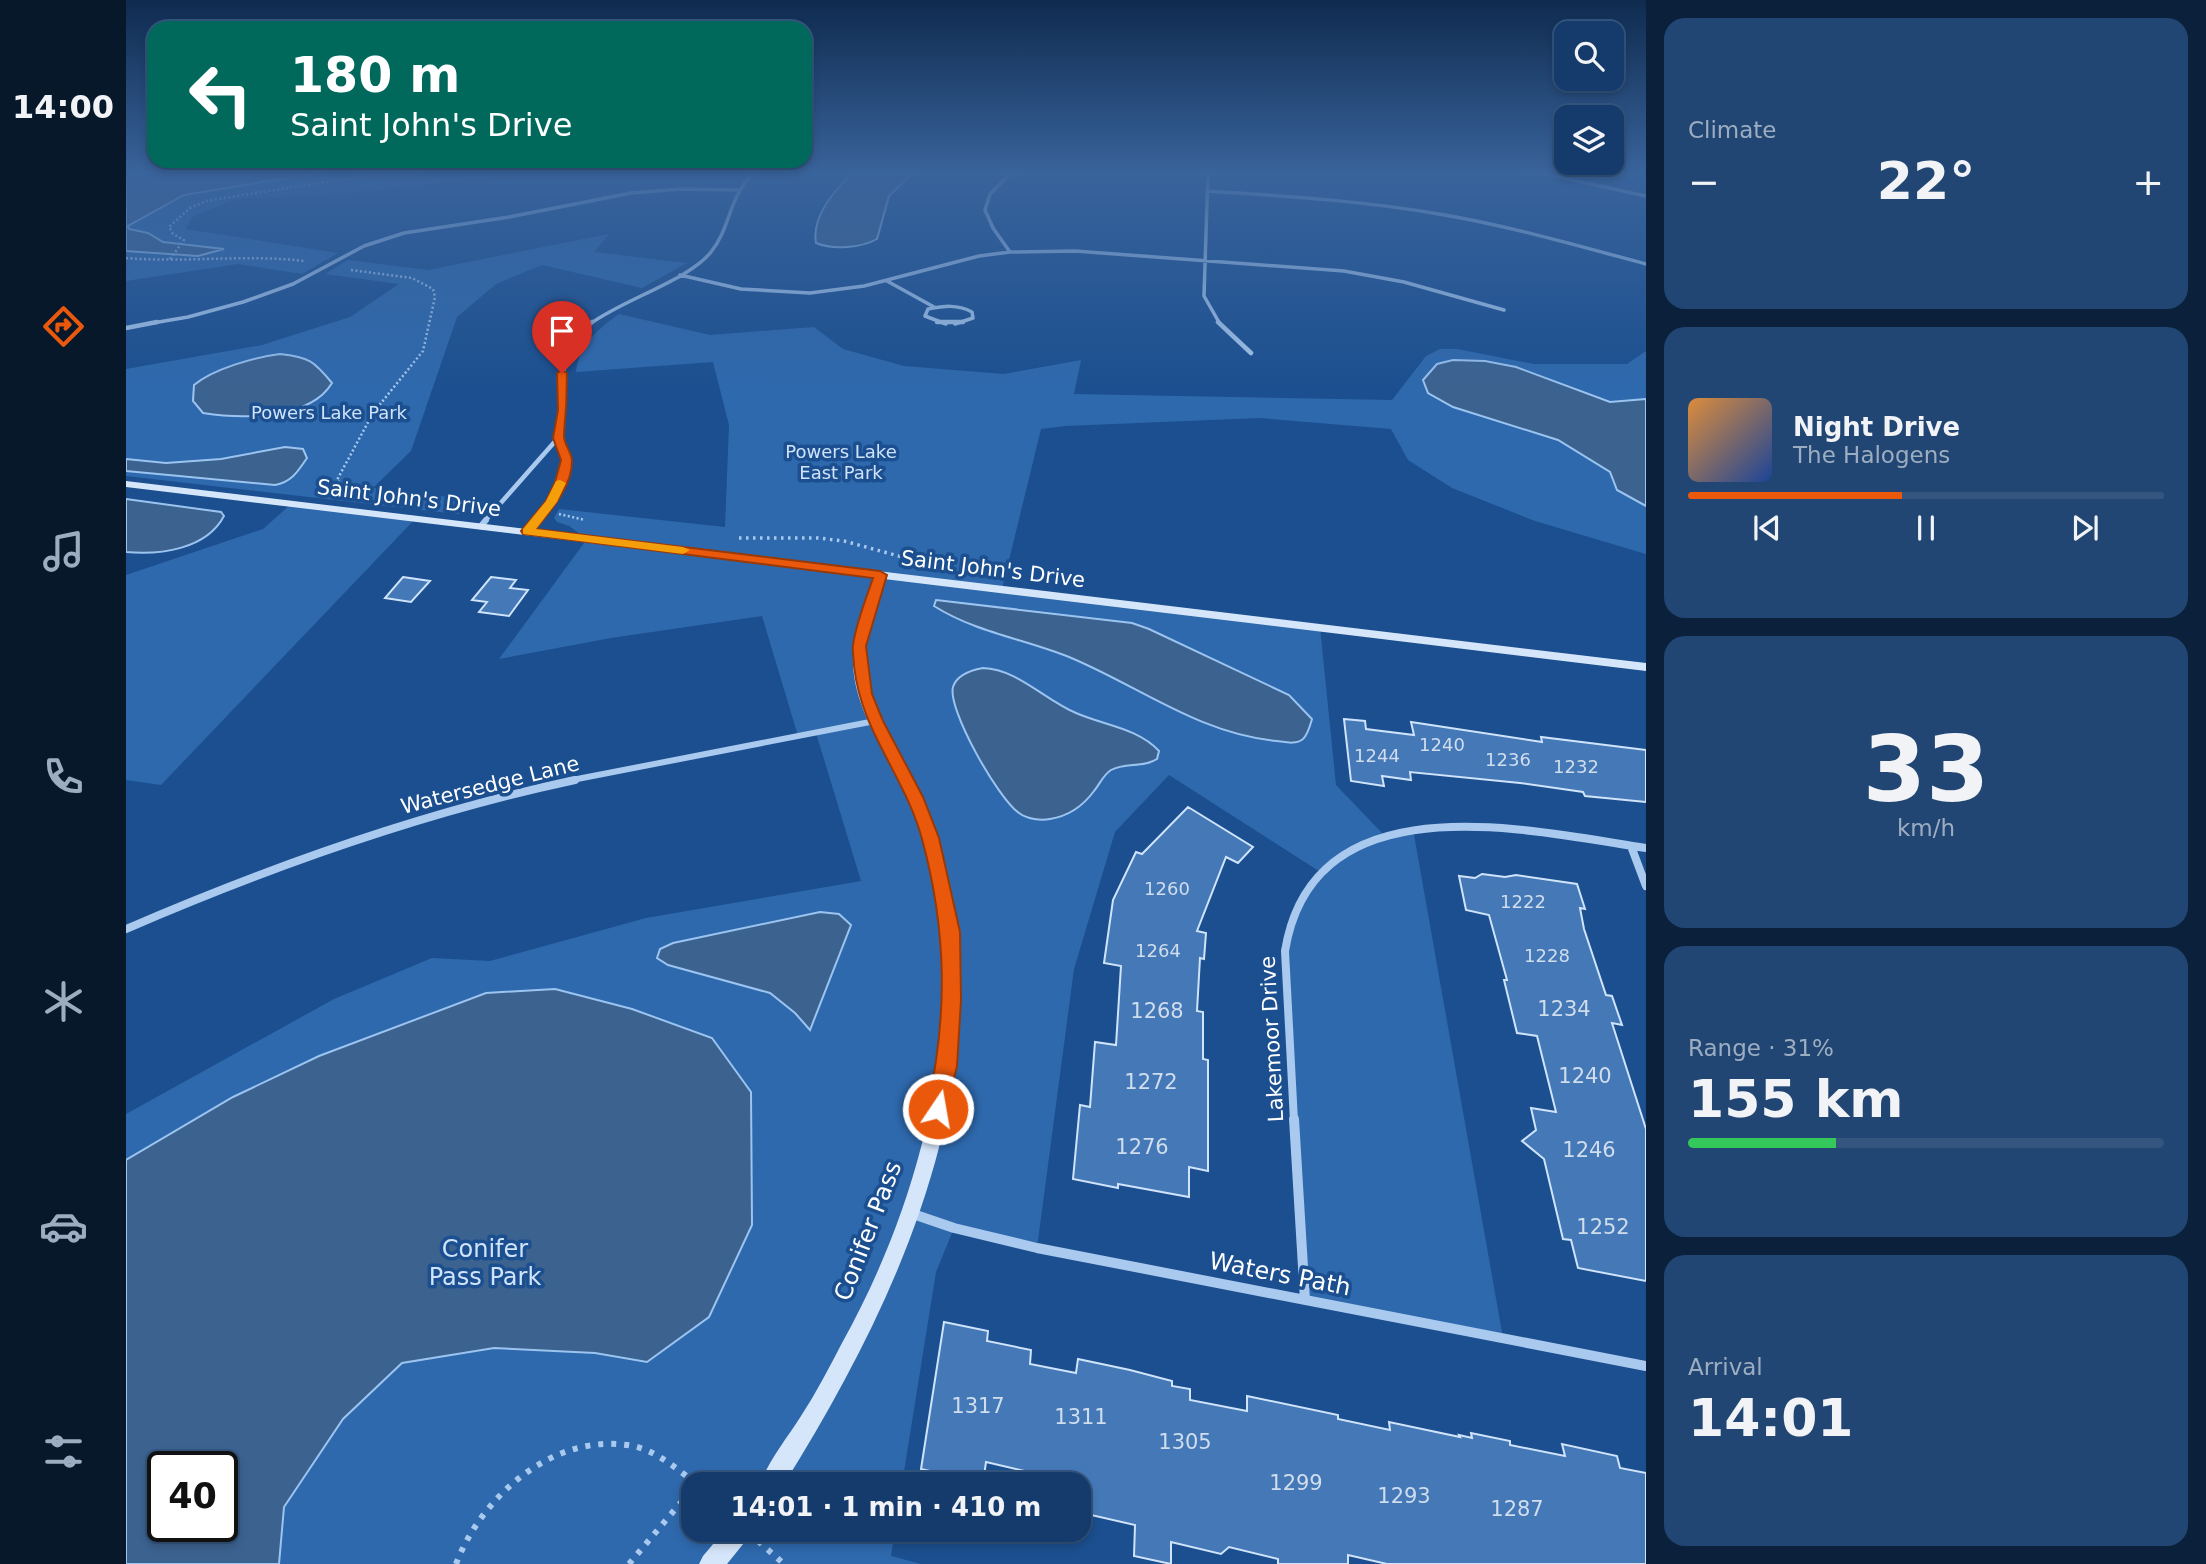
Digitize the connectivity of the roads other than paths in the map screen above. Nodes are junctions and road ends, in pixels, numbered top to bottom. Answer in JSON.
{"nodes":[{"id":1,"x":367,"y":245,"type":"edge"},
{"id":2,"x":716,"y":245,"type":"edge"},
{"id":3,"x":1005,"y":245,"type":"edge"},
{"id":4,"x":1205,"y":245,"type":"edge"},
{"id":5,"x":1575,"y":245,"type":"edge"},
{"id":6,"x":1010,"y":252,"type":"junction"},
{"id":7,"x":1205,"y":260,"type":"junction"},
{"id":8,"x":1646,"y":264,"type":"edge"},
{"id":9,"x":680,"y":275,"type":"junction"},
{"id":10,"x":887,"y":281,"type":"junction"},
{"id":11,"x":934,"y":307,"type":"junction"},
{"id":12,"x":1504,"y":310,"type":"dead end"},
{"id":13,"x":126,"y":328,"type":"edge"},
{"id":14,"x":1251,"y":353,"type":"dead end"},
{"id":15,"x":558,"y":438,"type":"junction"},
{"id":16,"x":126,"y":484,"type":"edge"},
{"id":17,"x":481,"y":526,"type":"junction"},
{"id":18,"x":527,"y":531,"type":"junction"},
{"id":19,"x":880,"y":575,"type":"junction"},
{"id":20,"x":1646,"y":667,"type":"edge"},
{"id":21,"x":875,"y":721,"type":"junction"},
{"id":22,"x":1631,"y":846,"type":"junction"},
{"id":23,"x":1646,"y":848,"type":"edge"},
{"id":24,"x":1646,"y":886,"type":"edge"},
{"id":25,"x":126,"y":929,"type":"edge"},
{"id":26,"x":909,"y":1213,"type":"junction"},
{"id":27,"x":1305,"y":1300,"type":"junction"},
{"id":28,"x":1646,"y":1366,"type":"edge"},
{"id":29,"x":779,"y":1472,"type":"edge"},
{"id":30,"x":737,"y":1542,"type":"edge"},
{"id":31,"x":711,"y":1564,"type":"edge"}],
"edges":[{"from":1,"to":13,"type":"street"},
{"from":2,"to":9,"type":"street"},
{"from":3,"to":6,"type":"street"},
{"from":4,"to":7,"type":"street"},
{"from":5,"to":8,"type":"street"},
{"from":6,"to":7,"type":"street"},
{"from":6,"to":10,"type":"street"},
{"from":7,"to":12,"type":"street"},
{"from":7,"to":14,"type":"street"},
{"from":9,"to":10,"type":"street"},
{"from":9,"to":15,"type":"street"},
{"from":10,"to":11,"type":"street"},
{"from":11,"to":11,"type":"street"},
{"from":15,"to":17,"type":"street"},
{"from":15,"to":18,"type":"street"},
{"from":16,"to":17,"type":"street","name":"Saint John's Drive"},
{"from":17,"to":18,"type":"street","name":"Saint John's Drive"},
{"from":18,"to":19,"type":"street","name":"Saint John's Drive"},
{"from":19,"to":20,"type":"street","name":"Saint John's Drive"},
{"from":19,"to":21,"type":"street","name":"Conifer Pass"},
{"from":21,"to":25,"type":"street","name":"Watersedge Lane"},
{"from":21,"to":26,"type":"street","name":"Conifer Pass"},
{"from":22,"to":23,"type":"street","name":"Lakemoor Drive"},
{"from":22,"to":24,"type":"street"},
{"from":22,"to":27,"type":"street","name":"Lakemoor Drive"},
{"from":26,"to":27,"type":"street","name":"Waters Path"},
{"from":26,"to":29,"type":"street","name":"Conifer Pass"},
{"from":27,"to":28,"type":"street","name":"Waters Path"},
{"from":30,"to":31,"type":"street"}]}
